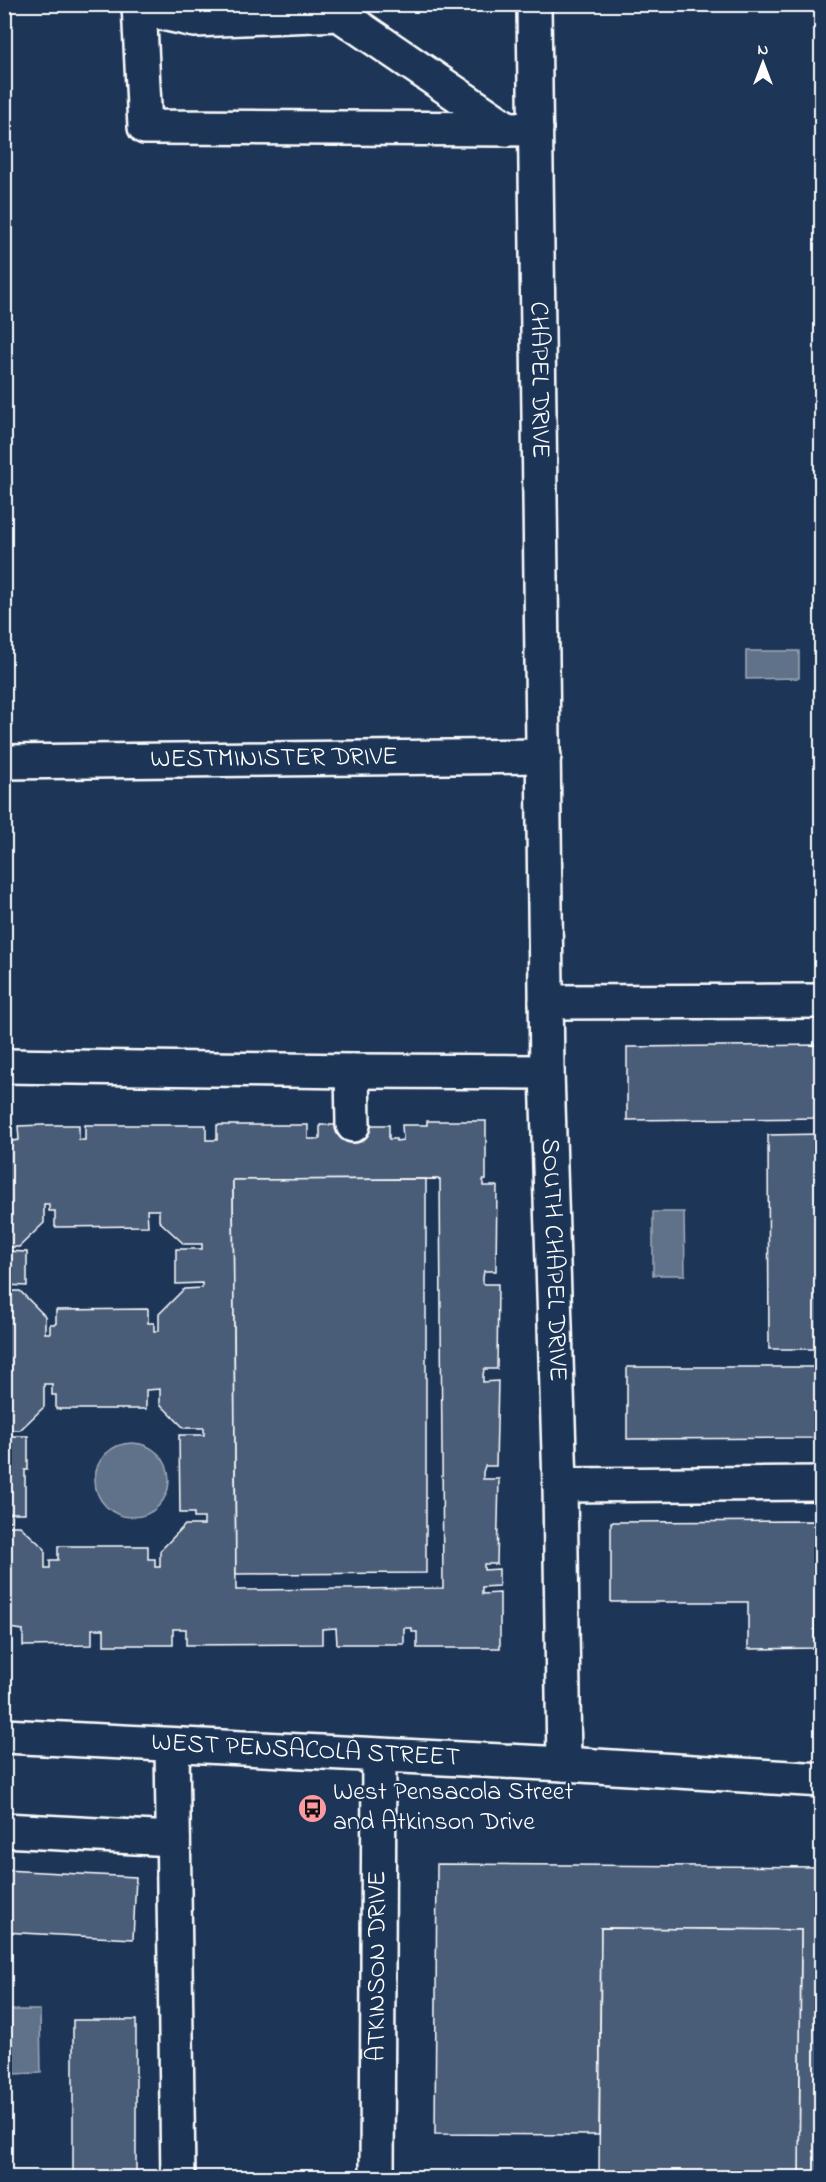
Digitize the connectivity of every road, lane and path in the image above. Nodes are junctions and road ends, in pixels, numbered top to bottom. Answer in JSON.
{"nodes":[{"id":1,"x":534,"y":4,"type":"edge"},
{"id":2,"x":139,"y":6,"type":"edge"},
{"id":3,"x":522,"y":129,"type":"junction"},
{"id":4,"x":544,"y":756,"type":"junction"},
{"id":5,"x":4,"y":762,"type":"edge"},
{"id":6,"x":822,"y":1001,"type":"edge"},
{"id":7,"x":546,"y":1002,"type":"junction"},
{"id":8,"x":4,"y":1066,"type":"edge"},
{"id":9,"x":352,"y":1071,"type":"junction"},
{"id":10,"x":546,"y":1072,"type":"junction"},
{"id":11,"x":353,"y":1125,"type":"dead end"},
{"id":12,"x":822,"y":1483,"type":"edge"},
{"id":13,"x":560,"y":1485,"type":"junction"},
{"id":14,"x":4,"y":1736,"type":"edge"},
{"id":15,"x":172,"y":1745,"type":"junction"},
{"id":16,"x":379,"y":1756,"type":"junction"},
{"id":17,"x":564,"y":1764,"type":"junction"},
{"id":18,"x":822,"y":1780,"type":"edge"},
{"id":19,"x":4,"y":1830,"type":"edge"},
{"id":20,"x":173,"y":1839,"type":"junction"},
{"id":21,"x":178,"y":2178,"type":"edge"},
{"id":22,"x":377,"y":2178,"type":"edge"}],
"edges":[{"from":1,"to":3,"type":"street","name":"CHAPEL DRIVE"},
{"from":2,"to":3,"type":"street"},
{"from":2,"to":3,"type":"street"},
{"from":3,"to":4,"type":"street","name":"CHAPEL DRIVE"},
{"from":4,"to":5,"type":"street","name":"WESTMINISTER DRIVE"},
{"from":4,"to":7,"type":"street","name":"SOUTH CHAPEL DRIVE"},
{"from":6,"to":7,"type":"street"},
{"from":7,"to":10,"type":"street","name":"SOUTH CHAPEL DRIVE"},
{"from":8,"to":9,"type":"street"},
{"from":9,"to":10,"type":"street"},
{"from":9,"to":11,"type":"street"},
{"from":10,"to":13,"type":"street","name":"SOUTH CHAPEL DRIVE"},
{"from":12,"to":13,"type":"street"},
{"from":13,"to":17,"type":"street","name":"SOUTH CHAPEL DRIVE"},
{"from":14,"to":15,"type":"street","name":"WEST PENSACOLA STREET"},
{"from":15,"to":16,"type":"street","name":"WEST PENSACOLA STREET"},
{"from":15,"to":20,"type":"street"},
{"from":16,"to":17,"type":"street","name":"WEST PENSACOLA STREET"},
{"from":16,"to":22,"type":"street","name":"ATKINSON DRIVE"},
{"from":17,"to":18,"type":"street","name":"WEST PENSACOLA STREET"},
{"from":19,"to":20,"type":"street"},
{"from":20,"to":21,"type":"street"}]}
